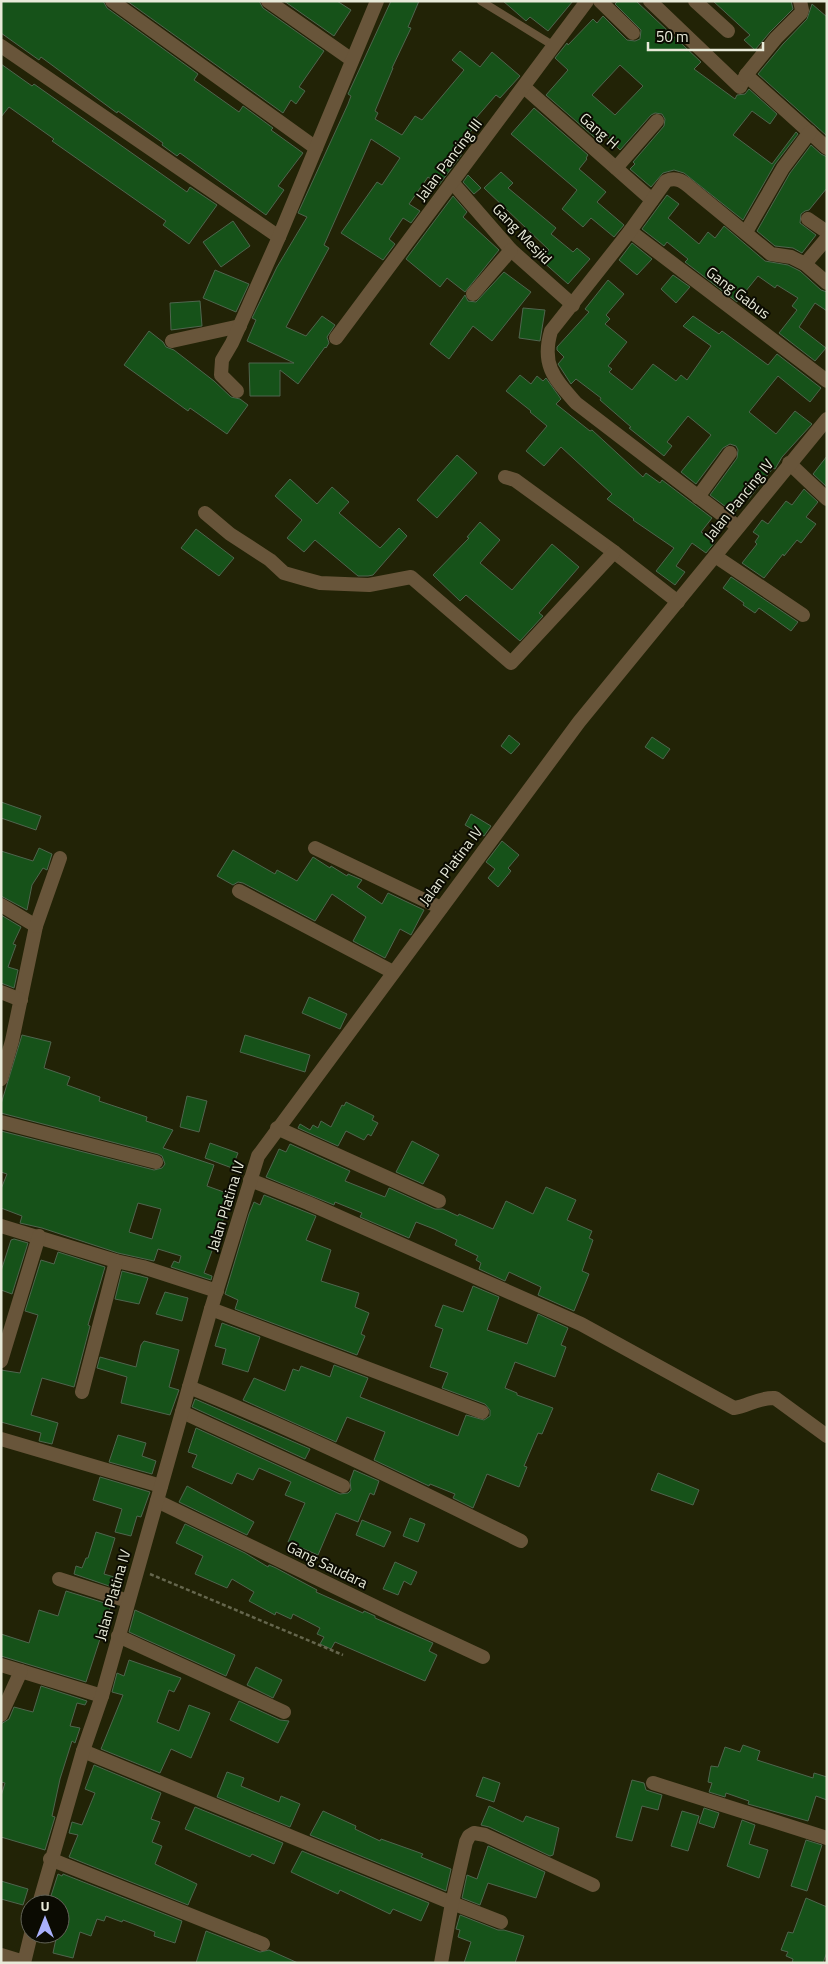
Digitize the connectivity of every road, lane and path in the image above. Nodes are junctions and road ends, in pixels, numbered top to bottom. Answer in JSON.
{"nodes":[{"id":1,"x":112,"y":1,"type":"edge"},
{"id":2,"x":268,"y":1,"type":"edge"},
{"id":3,"x":377,"y":1,"type":"edge"},
{"id":4,"x":481,"y":1,"type":"edge"},
{"id":5,"x":587,"y":1,"type":"edge"},
{"id":6,"x":600,"y":1,"type":"edge"},
{"id":7,"x":650,"y":1,"type":"edge"},
{"id":8,"x":695,"y":1,"type":"edge"},
{"id":9,"x":800,"y":1,"type":"edge"},
{"id":10,"x":728,"y":31,"type":"dead end"},
{"id":11,"x":634,"y":33,"type":"dead end"},
{"id":12,"x":1,"y":46,"type":"edge"},
{"id":13,"x":554,"y":46,"type":"junction"},
{"id":14,"x":352,"y":60,"type":"junction"},
{"id":15,"x":746,"y":75,"type":"junction"},
{"id":16,"x":524,"y":87,"type":"junction"},
{"id":17,"x":657,"y":121,"type":"dead end"},
{"id":18,"x":810,"y":132,"type":"junction"},
{"id":19,"x":316,"y":148,"type":"junction"},
{"id":20,"x":827,"y":148,"type":"edge"},
{"id":21,"x":616,"y":168,"type":"junction"},
{"id":22,"x":452,"y":182,"type":"junction"},
{"id":23,"x":652,"y":200,"type":"junction"},
{"id":24,"x":808,"y":219,"type":"dead end"},
{"id":25,"x":630,"y":231,"type":"junction"},
{"id":26,"x":746,"y":232,"type":"junction"},
{"id":27,"x":827,"y":232,"type":"edge"},
{"id":28,"x":279,"y":237,"type":"junction"},
{"id":29,"x":827,"y":238,"type":"edge"},
{"id":30,"x":511,"y":250,"type":"junction"},
{"id":31,"x":805,"y":264,"type":"junction"},
{"id":32,"x":827,"y":282,"type":"edge"},
{"id":33,"x":473,"y":294,"type":"dead end"},
{"id":34,"x":572,"y":305,"type":"junction"},
{"id":35,"x":240,"y":326,"type":"junction"},
{"id":36,"x":336,"y":338,"type":"dead end"},
{"id":37,"x":172,"y":341,"type":"dead end"},
{"id":38,"x":827,"y":381,"type":"edge"},
{"id":39,"x":237,"y":391,"type":"dead end"},
{"id":40,"x":827,"y":419,"type":"edge"},
{"id":41,"x":730,"y":453,"type":"dead end"},
{"id":42,"x":789,"y":464,"type":"junction"},
{"id":43,"x":505,"y":477,"type":"dead end"},
{"id":44,"x":698,"y":497,"type":"junction"},
{"id":45,"x":827,"y":499,"type":"edge"},
{"id":46,"x":205,"y":513,"type":"dead end"},
{"id":47,"x":738,"y":527,"type":"junction"},
{"id":48,"x":614,"y":552,"type":"junction"},
{"id":49,"x":715,"y":556,"type":"junction"},
{"id":50,"x":678,"y":602,"type":"junction"},
{"id":51,"x":803,"y":615,"type":"dead end"},
{"id":52,"x":316,"y":848,"type":"dead end"},
{"id":53,"x":60,"y":858,"type":"dead end"},
{"id":54,"x":239,"y":891,"type":"dead end"},
{"id":55,"x":1,"y":905,"type":"edge"},
{"id":56,"x":441,"y":908,"type":"junction"},
{"id":57,"x":36,"y":926,"type":"junction"},
{"id":58,"x":393,"y":972,"type":"junction"},
{"id":59,"x":1,"y":992,"type":"edge"},
{"id":60,"x":21,"y":1000,"type":"junction"},
{"id":61,"x":1,"y":1079,"type":"edge"},
{"id":62,"x":1,"y":1122,"type":"edge"},
{"id":63,"x":277,"y":1128,"type":"junction"},
{"id":64,"x":156,"y":1162,"type":"dead end"},
{"id":65,"x":250,"y":1180,"type":"junction"},
{"id":66,"x":439,"y":1201,"type":"dead end"},
{"id":67,"x":1,"y":1226,"type":"edge"},
{"id":68,"x":39,"y":1236,"type":"junction"},
{"id":69,"x":116,"y":1261,"type":"junction"},
{"id":70,"x":216,"y":1291,"type":"junction"},
{"id":71,"x":211,"y":1308,"type":"junction"},
{"id":72,"x":1,"y":1361,"type":"edge"},
{"id":73,"x":189,"y":1388,"type":"junction"},
{"id":74,"x":82,"y":1392,"type":"dead end"},
{"id":75,"x":182,"y":1412,"type":"junction"},
{"id":76,"x":482,"y":1412,"type":"dead end"},
{"id":77,"x":827,"y":1436,"type":"edge"},
{"id":78,"x":1,"y":1438,"type":"edge"},
{"id":79,"x":161,"y":1486,"type":"junction"},
{"id":80,"x":343,"y":1486,"type":"dead end"},
{"id":81,"x":157,"y":1501,"type":"junction"},
{"id":82,"x":521,"y":1541,"type":"dead end"},
{"id":83,"x":138,"y":1568,"type":"junction"},
{"id":84,"x":59,"y":1579,"type":"dead end"},
{"id":85,"x":128,"y":1601,"type":"junction"},
{"id":86,"x":118,"y":1636,"type":"junction"},
{"id":87,"x":342,"y":1655,"type":"dead end"},
{"id":88,"x":483,"y":1657,"type":"dead end"},
{"id":89,"x":1,"y":1665,"type":"edge"},
{"id":90,"x":21,"y":1671,"type":"junction"},
{"id":91,"x":102,"y":1696,"type":"junction"},
{"id":92,"x":284,"y":1712,"type":"dead end"},
{"id":93,"x":1,"y":1715,"type":"edge"},
{"id":94,"x":83,"y":1751,"type":"junction"},
{"id":95,"x":653,"y":1783,"type":"dead end"},
{"id":96,"x":827,"y":1838,"type":"edge"},
{"id":97,"x":50,"y":1859,"type":"junction"},
{"id":98,"x":593,"y":1884,"type":"dead end"},
{"id":99,"x":41,"y":1894,"type":"edge"},
{"id":100,"x":452,"y":1903,"type":"junction"},
{"id":101,"x":501,"y":1922,"type":"dead end"},
{"id":102,"x":28,"y":1944,"type":"edge"},
{"id":103,"x":263,"y":1944,"type":"dead end"},
{"id":104,"x":1,"y":1955,"type":"edge"},
{"id":105,"x":24,"y":1962,"type":"edge"},
{"id":106,"x":441,"y":1963,"type":"edge"}],
"edges":[{"from":1,"to":19,"type":"street"},
{"from":2,"to":14,"type":"street"},
{"from":3,"to":14,"type":"street"},
{"from":4,"to":13,"type":"lane"},
{"from":5,"to":13,"type":"street","name":"Jalan Pancing III"},
{"from":6,"to":11,"type":"street"},
{"from":7,"to":15,"type":"street"},
{"from":8,"to":10,"type":"street"},
{"from":9,"to":15,"type":"street"},
{"from":12,"to":28,"type":"street"},
{"from":13,"to":16,"type":"street","name":"Jalan Pancing III"},
{"from":14,"to":19,"type":"street"},
{"from":15,"to":18,"type":"street"},
{"from":16,"to":21,"type":"street","name":"Gang H"},
{"from":16,"to":22,"type":"street","name":"Jalan Pancing III"},
{"from":17,"to":21,"type":"street"},
{"from":18,"to":20,"type":"street"},
{"from":18,"to":26,"type":"street"},
{"from":19,"to":28,"type":"street"},
{"from":21,"to":23,"type":"street","name":"Gang H"},
{"from":22,"to":30,"type":"street","name":"Gang Mesjid"},
{"from":22,"to":36,"type":"street","name":"Jalan Pancing III"},
{"from":23,"to":25,"type":"street"},
{"from":23,"to":26,"type":"street"},
{"from":24,"to":27,"type":"street"},
{"from":25,"to":34,"type":"street"},
{"from":25,"to":38,"type":"street","name":"Gang Gabus"},
{"from":26,"to":31,"type":"street"},
{"from":28,"to":35,"type":"street"},
{"from":29,"to":31,"type":"street"},
{"from":30,"to":33,"type":"street"},
{"from":30,"to":34,"type":"street","name":"Gang Mesjid"},
{"from":31,"to":32,"type":"street"},
{"from":34,"to":44,"type":"street"},
{"from":35,"to":37,"type":"street"},
{"from":35,"to":39,"type":"street"},
{"from":40,"to":42,"type":"street","name":"Jalan Pancing IV"},
{"from":41,"to":44,"type":"street"},
{"from":42,"to":45,"type":"street"},
{"from":42,"to":47,"type":"street","name":"Jalan Pancing IV"},
{"from":43,"to":48,"type":"street"},
{"from":44,"to":47,"type":"street"},
{"from":46,"to":48,"type":"street"},
{"from":47,"to":49,"type":"street","name":"Jalan Pancing IV"},
{"from":48,"to":50,"type":"street"},
{"from":49,"to":50,"type":"street","name":"Jalan Pancing IV"},
{"from":49,"to":51,"type":"street"},
{"from":50,"to":56,"type":"street","name":"Jalan Platina IV"},
{"from":52,"to":56,"type":"street"},
{"from":53,"to":57,"type":"street"},
{"from":54,"to":58,"type":"street"},
{"from":55,"to":57,"type":"street"},
{"from":56,"to":58,"type":"street","name":"Jalan Platina IV"},
{"from":57,"to":60,"type":"street"},
{"from":58,"to":63,"type":"street","name":"Jalan Platina IV"},
{"from":59,"to":60,"type":"street"},
{"from":60,"to":61,"type":"street"},
{"from":62,"to":64,"type":"street"},
{"from":63,"to":65,"type":"street","name":"Jalan Platina IV"},
{"from":63,"to":66,"type":"street"},
{"from":65,"to":70,"type":"street","name":"Jalan Platina IV"},
{"from":65,"to":77,"type":"street"},
{"from":67,"to":68,"type":"street"},
{"from":68,"to":69,"type":"street"},
{"from":68,"to":72,"type":"street"},
{"from":69,"to":70,"type":"street"},
{"from":69,"to":74,"type":"street"},
{"from":70,"to":71,"type":"street","name":"Jalan Platina IV"},
{"from":71,"to":73,"type":"street","name":"Jalan Platina IV"},
{"from":71,"to":76,"type":"street"},
{"from":73,"to":75,"type":"street","name":"Jalan Platina IV"},
{"from":73,"to":82,"type":"street"},
{"from":75,"to":79,"type":"street","name":"Jalan Platina IV"},
{"from":75,"to":80,"type":"street"},
{"from":78,"to":79,"type":"street"},
{"from":79,"to":81,"type":"street","name":"Jalan Platina IV"},
{"from":81,"to":83,"type":"street","name":"Jalan Platina IV"},
{"from":81,"to":88,"type":"street","name":"Gang Saudara"},
{"from":83,"to":85,"type":"street","name":"Jalan Platina IV"},
{"from":83,"to":87,"type":"path"},
{"from":84,"to":85,"type":"street"},
{"from":85,"to":86,"type":"street","name":"Jalan Platina IV"},
{"from":86,"to":91,"type":"street","name":"Jalan Platina IV"},
{"from":86,"to":92,"type":"street"},
{"from":89,"to":90,"type":"street"},
{"from":90,"to":91,"type":"street"},
{"from":90,"to":93,"type":"street"},
{"from":91,"to":94,"type":"street","name":"Jalan Platina IV"},
{"from":94,"to":97,"type":"street","name":"Jalan Platina IV"},
{"from":94,"to":100,"type":"street"},
{"from":95,"to":96,"type":"street"},
{"from":97,"to":99,"type":"street","name":"Jalan Platina IV"},
{"from":97,"to":103,"type":"street"},
{"from":98,"to":100,"type":"street"},
{"from":100,"to":101,"type":"street"},
{"from":100,"to":106,"type":"street"},
{"from":102,"to":105,"type":"street"},
{"from":104,"to":105,"type":"street"}]}
